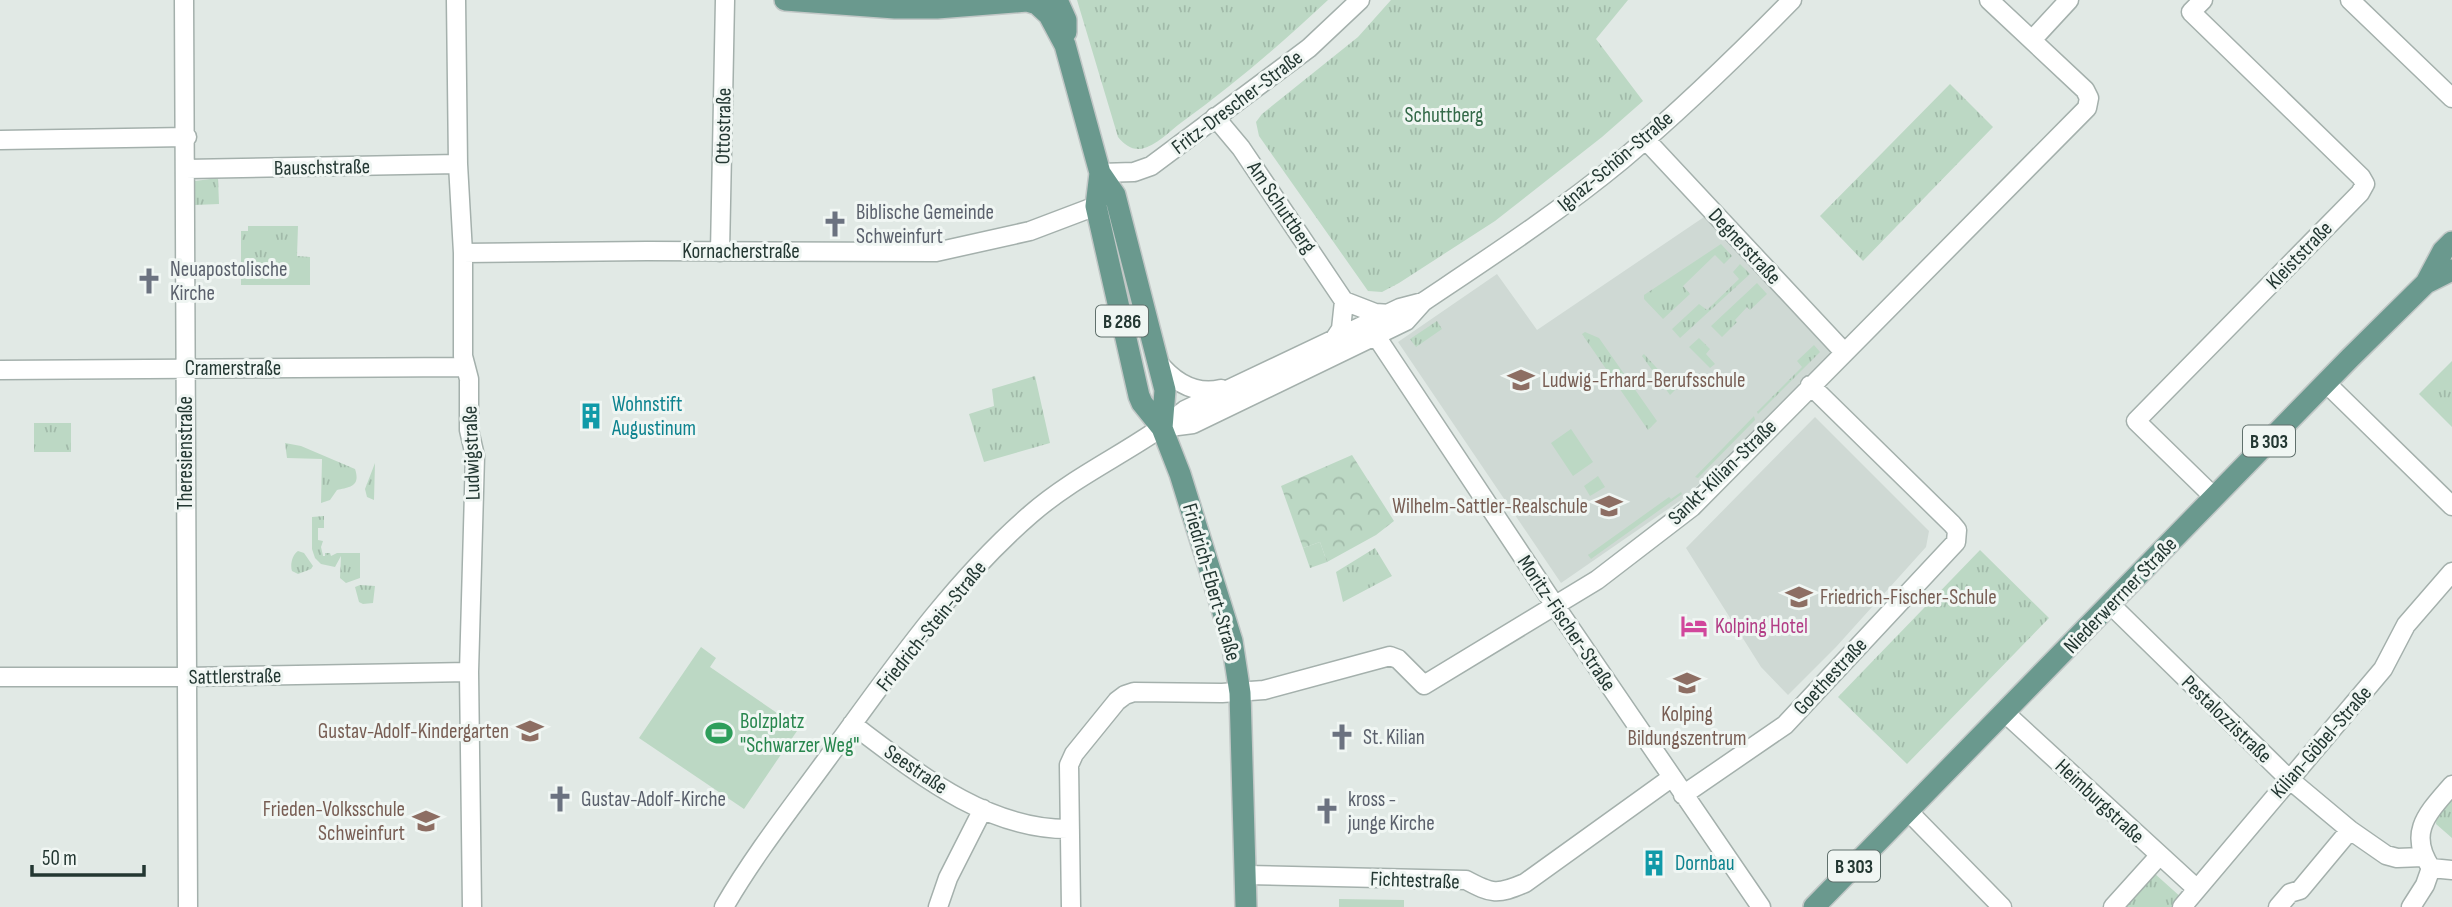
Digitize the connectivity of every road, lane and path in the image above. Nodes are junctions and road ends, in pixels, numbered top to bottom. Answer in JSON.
{"nodes":[{"id":1,"x":184,"y":0,"type":"edge"},
{"id":2,"x":456,"y":0,"type":"edge"},
{"id":3,"x":725,"y":0,"type":"edge"},
{"id":4,"x":785,"y":0,"type":"edge"},
{"id":5,"x":1056,"y":0,"type":"edge"},
{"id":6,"x":1360,"y":0,"type":"edge"},
{"id":7,"x":1792,"y":0,"type":"edge"},
{"id":8,"x":1989,"y":0,"type":"edge"},
{"id":9,"x":2069,"y":0,"type":"edge"},
{"id":10,"x":2350,"y":0,"type":"edge"},
{"id":11,"x":1026,"y":1,"type":"edge"},
{"id":12,"x":2197,"y":6,"type":"edge"},
{"id":13,"x":2032,"y":40,"type":"junction"},
{"id":14,"x":1065,"y":45,"type":"junction"},
{"id":15,"x":2452,"y":98,"type":"edge"},
{"id":16,"x":1215,"y":117,"type":"junction"},
{"id":17,"x":187,"y":137,"type":"junction"},
{"id":18,"x":1645,"y":139,"type":"junction"},
{"id":19,"x":0,"y":140,"type":"edge"},
{"id":20,"x":458,"y":164,"type":"junction"},
{"id":21,"x":186,"y":169,"type":"junction"},
{"id":22,"x":1100,"y":173,"type":"junction"},
{"id":23,"x":1096,"y":206,"type":"junction"},
{"id":24,"x":2452,"y":242,"type":"edge"},
{"id":25,"x":720,"y":252,"type":"junction"},
{"id":26,"x":463,"y":253,"type":"junction"},
{"id":27,"x":2452,"y":270,"type":"edge"},
{"id":28,"x":2426,"y":283,"type":"junction"},
{"id":29,"x":1344,"y":301,"type":"junction"},
{"id":30,"x":1423,"y":302,"type":"junction"},
{"id":31,"x":1391,"y":314,"type":"junction"},
{"id":32,"x":1376,"y":336,"type":"junction"},
{"id":33,"x":1335,"y":338,"type":"junction"},
{"id":34,"x":1844,"y":352,"type":"junction"},
{"id":35,"x":1157,"y":361,"type":"junction"},
{"id":36,"x":184,"y":367,"type":"junction"},
{"id":37,"x":466,"y":367,"type":"junction"},
{"id":38,"x":0,"y":370,"type":"edge"},
{"id":39,"x":2326,"y":383,"type":"junction"},
{"id":40,"x":1238,"y":384,"type":"junction"},
{"id":41,"x":1810,"y":385,"type":"junction"},
{"id":42,"x":1162,"y":428,"type":"junction"},
{"id":43,"x":2214,"y":497,"type":"junction"},
{"id":44,"x":2452,"y":506,"type":"edge"},
{"id":45,"x":2452,"y":572,"type":"edge"},
{"id":46,"x":2111,"y":605,"type":"junction"},
{"id":47,"x":1556,"y":607,"type":"junction"},
{"id":48,"x":469,"y":673,"type":"junction"},
{"id":49,"x":0,"y":677,"type":"edge"},
{"id":50,"x":185,"y":677,"type":"junction"},
{"id":51,"x":1240,"y":693,"type":"junction"},
{"id":52,"x":2004,"y":712,"type":"junction"},
{"id":53,"x":852,"y":724,"type":"junction"},
{"id":54,"x":1671,"y":778,"type":"junction"},
{"id":55,"x":2289,"y":779,"type":"junction"},
{"id":56,"x":2452,"y":785,"type":"edge"},
{"id":57,"x":1683,"y":795,"type":"junction"},
{"id":58,"x":983,"y":809,"type":"junction"},
{"id":59,"x":1906,"y":810,"type":"junction"},
{"id":60,"x":1070,"y":829,"type":"junction"},
{"id":61,"x":2350,"y":830,"type":"junction"},
{"id":62,"x":2159,"y":856,"type":"junction"},
{"id":63,"x":2427,"y":862,"type":"junction"},
{"id":64,"x":2452,"y":870,"type":"edge"},
{"id":65,"x":1246,"y":875,"type":"junction"},
{"id":66,"x":2197,"y":889,"type":"junction"},
{"id":67,"x":1485,"y":900,"type":"edge"},
{"id":68,"x":726,"y":906,"type":"edge"},
{"id":69,"x":188,"y":907,"type":"edge"},
{"id":70,"x":471,"y":907,"type":"edge"},
{"id":71,"x":938,"y":907,"type":"edge"},
{"id":72,"x":1071,"y":907,"type":"edge"},
{"id":73,"x":1246,"y":907,"type":"edge"},
{"id":74,"x":1761,"y":907,"type":"edge"},
{"id":75,"x":1814,"y":907,"type":"edge"},
{"id":76,"x":2002,"y":907,"type":"edge"},
{"id":77,"x":2113,"y":907,"type":"edge"},
{"id":78,"x":2182,"y":907,"type":"edge"},
{"id":79,"x":2278,"y":907,"type":"edge"},
{"id":80,"x":2411,"y":907,"type":"edge"}],
"edges":[{"from":1,"to":17,"type":"street","name":"Theresienstraße"},
{"from":2,"to":20,"type":"street","name":"Ludwigstraße"},
{"from":3,"to":25,"type":"street","name":"Ottostraße"},
{"from":4,"to":11,"type":"main road","number":"B 286"},
{"from":5,"to":14,"type":"main road","number":"B 286"},
{"from":6,"to":16,"type":"street","name":"Fritz-Drescher-Straße"},
{"from":7,"to":18,"type":"street","name":"Ignaz-Schön-Straße"},
{"from":8,"to":13,"type":"street"},
{"from":9,"to":13,"type":"street"},
{"from":10,"to":15,"type":"street"},
{"from":11,"to":14,"type":"main road","number":"B 286"},
{"from":12,"to":43,"type":"street","name":"Kleiststraße"},
{"from":13,"to":34,"type":"street","name":"Sankt-Kilian-Straße"},
{"from":14,"to":22,"type":"main road","number":"B 286"},
{"from":16,"to":22,"type":"street","name":"Fritz-Drescher-Straße"},
{"from":16,"to":29,"type":"street","name":"Am Schuttberg"},
{"from":17,"to":19,"type":"street"},
{"from":17,"to":21,"type":"street","name":"Theresienstraße"},
{"from":18,"to":30,"type":"street","name":"Ignaz-Schön-Straße"},
{"from":18,"to":34,"type":"street","name":"Degnerstraße"},
{"from":20,"to":21,"type":"street","name":"Bauschstraße"},
{"from":20,"to":26,"type":"street","name":"Ludwigstraße"},
{"from":21,"to":36,"type":"street","name":"Theresienstraße"},
{"from":22,"to":23,"type":"main road","number":"B 286"},
{"from":22,"to":35,"type":"main road","number":"B 286"},
{"from":23,"to":25,"type":"street","name":"Kornacherstraße"},
{"from":23,"to":42,"type":"main road","number":"B 286"},
{"from":24,"to":28,"type":"main road","name":"Niederwerrner Straße","number":"B 303"},
{"from":25,"to":26,"type":"street","name":"Kornacherstraße"},
{"from":26,"to":37,"type":"street","name":"Ludwigstraße"},
{"from":27,"to":28,"type":"main road","name":"Niederwerrner Straße","number":"B 303"},
{"from":28,"to":39,"type":"main road","name":"Niederwerrner Straße","number":"B 303"},
{"from":29,"to":31,"type":"street"},
{"from":29,"to":33,"type":"street"},
{"from":30,"to":31,"type":"street","name":"Ignaz-Schön-Straße"},
{"from":30,"to":32,"type":"street","name":"Ignaz-Schön-Straße"},
{"from":31,"to":33,"type":"street","name":"Ignaz-Schön-Straße"},
{"from":32,"to":42,"type":"street","name":"Ignaz-Schön-Straße"},
{"from":32,"to":47,"type":"street","name":"Moritz-Fischer-Straße"},
{"from":33,"to":40,"type":"street","name":"Ignaz-Schön-Straße"},
{"from":34,"to":41,"type":"street","name":"Sankt-Kilian-Straße"},
{"from":35,"to":40,"type":"street","name":"Ignaz-Schön-Straße"},
{"from":35,"to":42,"type":"main road","number":"B 286"},
{"from":36,"to":37,"type":"street","name":"Cramerstraße"},
{"from":36,"to":38,"type":"street","name":"Cramerstraße"},
{"from":36,"to":50,"type":"street","name":"Theresienstraße"},
{"from":37,"to":48,"type":"street","name":"Ludwigstraße"},
{"from":39,"to":43,"type":"main road","name":"Niederwerrner Straße","number":"B 303"},
{"from":39,"to":44,"type":"street"},
{"from":40,"to":42,"type":"street","name":"Ignaz-Schön-Straße"},
{"from":41,"to":47,"type":"street","name":"Sankt-Kilian-Straße"},
{"from":41,"to":57,"type":"street","name":"Goethestraße"},
{"from":42,"to":51,"type":"main road","name":"Friedrich-Ebert-Straße","number":"B 286"},
{"from":42,"to":53,"type":"street","name":"Friedrich-Stein-Straße"},
{"from":43,"to":46,"type":"main road","name":"Niederwerrner Straße","number":"B 303"},
{"from":45,"to":55,"type":"street","name":"Kilian-Göbel-Straße"},
{"from":46,"to":52,"type":"main road","name":"Niederwerrner Straße","number":"B 303"},
{"from":46,"to":55,"type":"street","name":"Pestalozzistraße"},
{"from":47,"to":51,"type":"street","name":"Sankt-Kilian-Straße"},
{"from":47,"to":54,"type":"street","name":"Moritz-Fischer-Straße"},
{"from":48,"to":50,"type":"street","name":"Sattlerstraße"},
{"from":48,"to":70,"type":"street","name":"Ludwigstraße"},
{"from":49,"to":50,"type":"street","name":"Sattlerstraße"},
{"from":50,"to":69,"type":"street","name":"Theresienstraße"},
{"from":51,"to":60,"type":"street"},
{"from":51,"to":65,"type":"main road","name":"Friedrich-Ebert-Straße","number":"B 286"},
{"from":52,"to":59,"type":"main road","name":"Niederwerrner Straße","number":"B 303"},
{"from":52,"to":62,"type":"street","name":"Heimburgstraße"},
{"from":53,"to":58,"type":"street","name":"Seestraße"},
{"from":53,"to":68,"type":"street","name":"Friedrich-Stein-Straße"},
{"from":54,"to":57,"type":"street","name":"Moritz-Fischer-Straße"},
{"from":54,"to":67,"type":"street","name":"Fichtestraße"},
{"from":55,"to":61,"type":"street","name":"Pestalozzistraße"},
{"from":55,"to":66,"type":"street","name":"Kilian-Göbel-Straße"},
{"from":56,"to":63,"type":"street"},
{"from":57,"to":74,"type":"street","name":"Moritz-Fischer-Straße"},
{"from":58,"to":60,"type":"street","name":"Seestraße"},
{"from":58,"to":71,"type":"street"},
{"from":59,"to":75,"type":"main road","name":"Niederwerrner Straße","number":"B 303"},
{"from":59,"to":76,"type":"street"},
{"from":60,"to":72,"type":"street"},
{"from":61,"to":63,"type":"street","name":"Pestalozzistraße"},
{"from":61,"to":79,"type":"street"},
{"from":62,"to":66,"type":"street","name":"Heimburgstraße"},
{"from":62,"to":77,"type":"street"},
{"from":63,"to":64,"type":"street","name":"Pestalozzistraße"},
{"from":63,"to":80,"type":"street"},
{"from":65,"to":67,"type":"street","name":"Fichtestraße"},
{"from":65,"to":73,"type":"main road","name":"Friedrich-Ebert-Straße","number":"B 286"},
{"from":66,"to":78,"type":"street","name":"Kilian-Göbel-Straße"}]}
